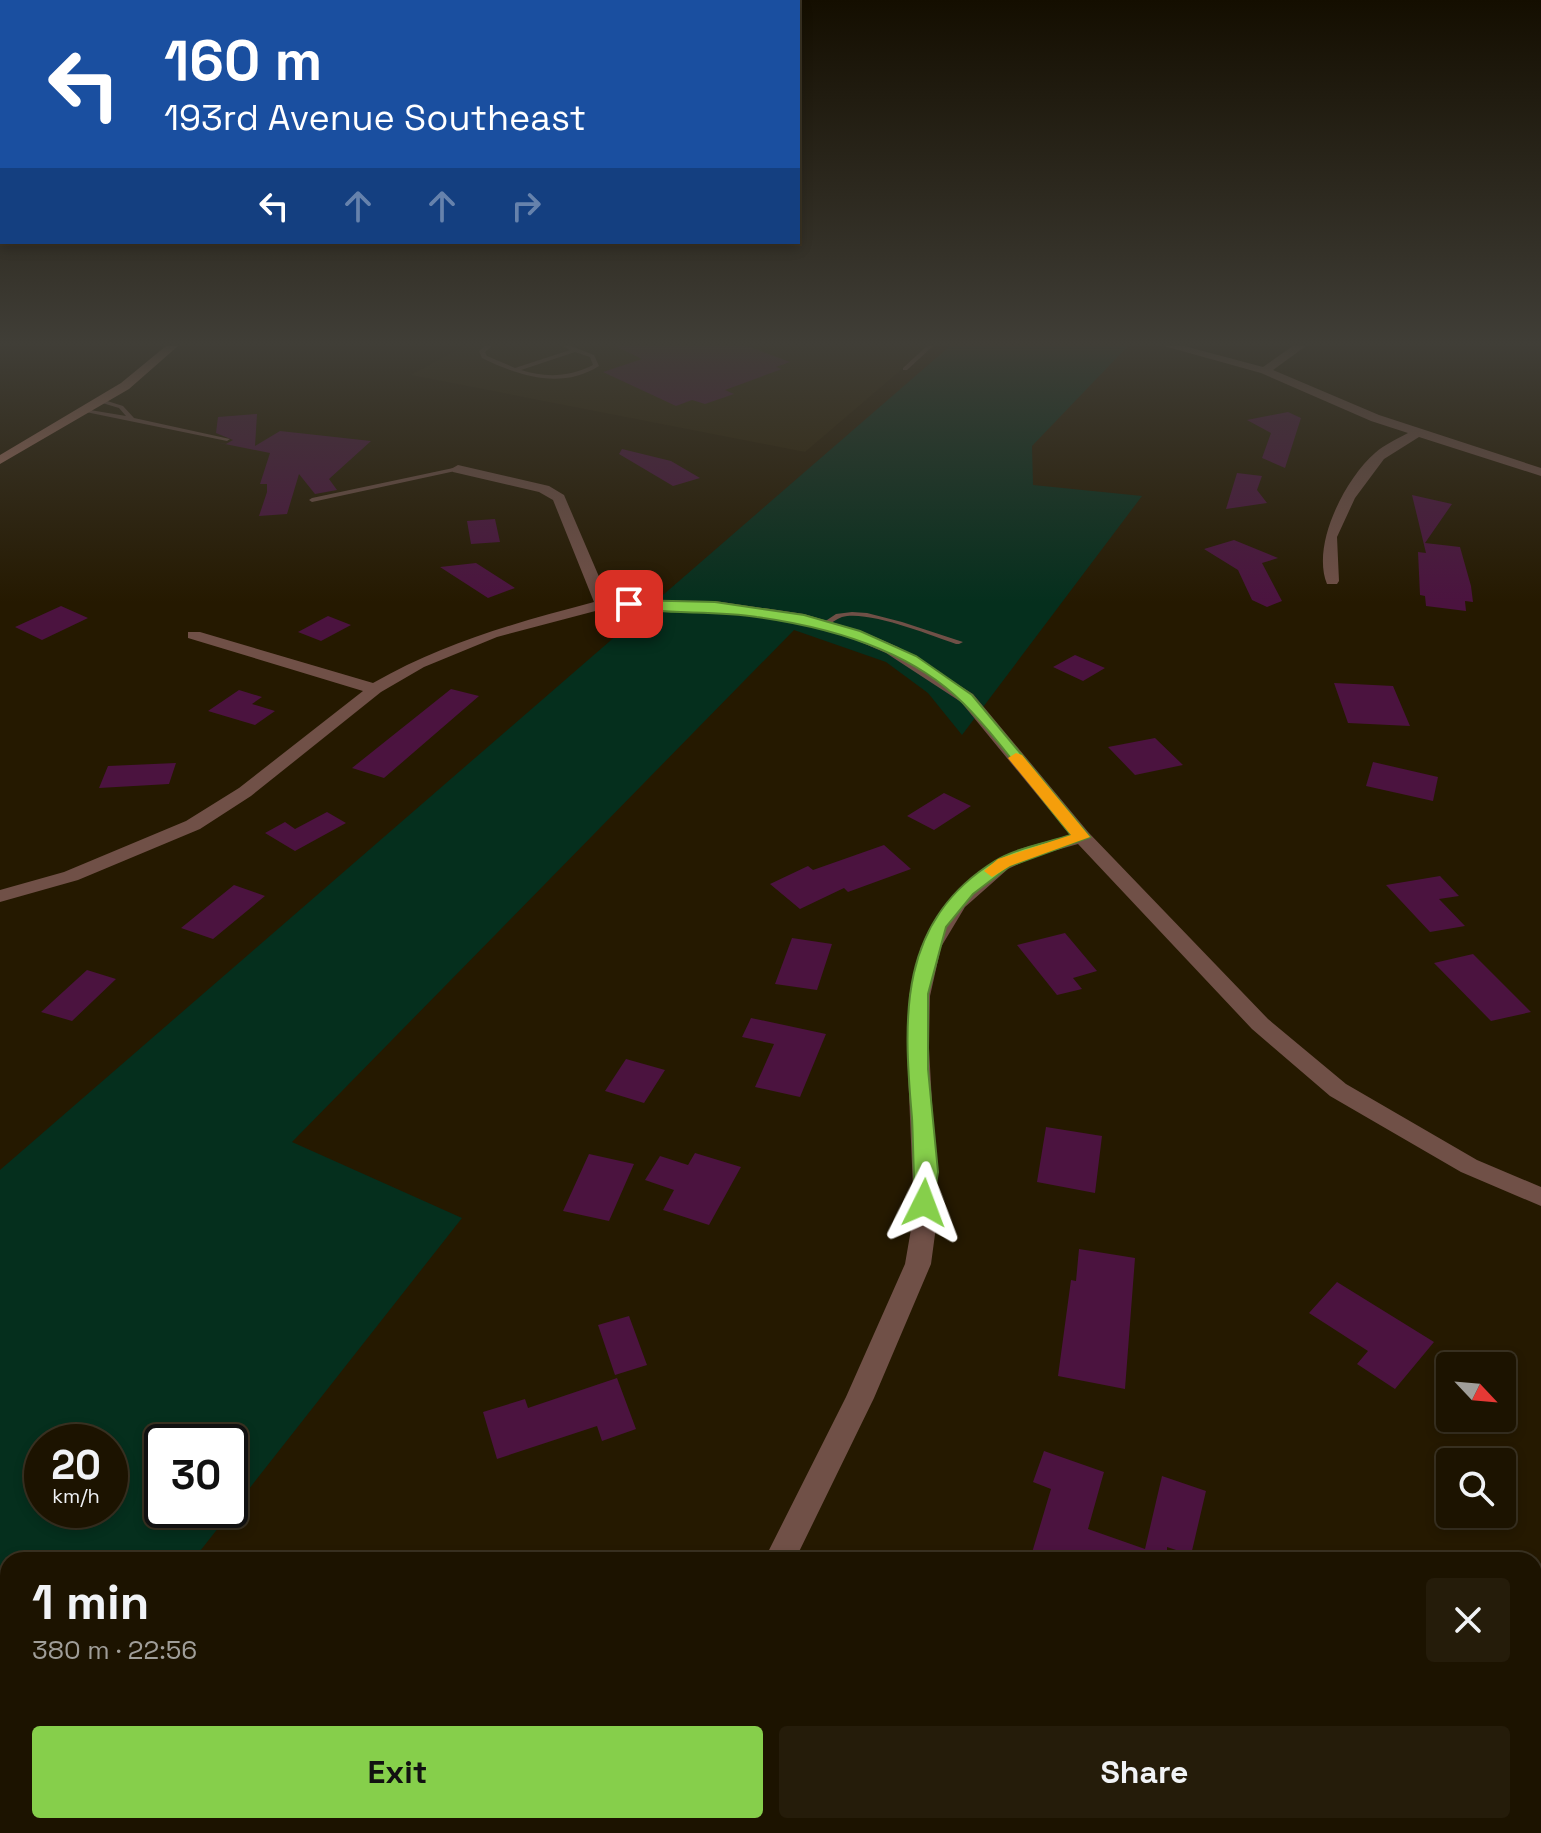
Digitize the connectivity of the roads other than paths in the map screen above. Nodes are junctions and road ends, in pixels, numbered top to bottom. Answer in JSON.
{"nodes":[{"id":1,"x":49,"y":432,"type":"edge"},
{"id":2,"x":192,"y":432,"type":"edge"},
{"id":3,"x":1418,"y":432,"type":"joint"},
{"id":4,"x":227,"y":439,"type":"dead end"},
{"id":5,"x":0,"y":460,"type":"edge"},
{"id":6,"x":458,"y":469,"type":"joint"},
{"id":7,"x":1541,"y":472,"type":"edge"},
{"id":8,"x":312,"y":500,"type":"dead end"},
{"id":9,"x":1332,"y":581,"type":"dead end"},
{"id":10,"x":603,"y":604,"type":"junction"},
{"id":11,"x":825,"y":624,"type":"junction"},
{"id":12,"x":194,"y":635,"type":"dead end"},
{"id":13,"x":959,"y":642,"type":"dead end"},
{"id":14,"x":375,"y":689,"type":"junction"},
{"id":15,"x":1082,"y":837,"type":"junction"},
{"id":16,"x":0,"y":896,"type":"edge"},
{"id":17,"x":1541,"y":1197,"type":"edge"},
{"id":18,"x":783,"y":1552,"type":"edge"}],
"edges":[{"from":1,"to":5,"type":"street"},
{"from":2,"to":4,"type":"lane"},
{"from":3,"to":7,"type":"street"},
{"from":3,"to":9,"type":"street"},
{"from":6,"to":8,"type":"lane"},
{"from":6,"to":10,"type":"street"},
{"from":10,"to":11,"type":"street"},
{"from":10,"to":14,"type":"street"},
{"from":11,"to":13,"type":"lane"},
{"from":11,"to":15,"type":"street"},
{"from":12,"to":14,"type":"street"},
{"from":14,"to":16,"type":"street"},
{"from":15,"to":17,"type":"street"},
{"from":15,"to":18,"type":"street"}]}
